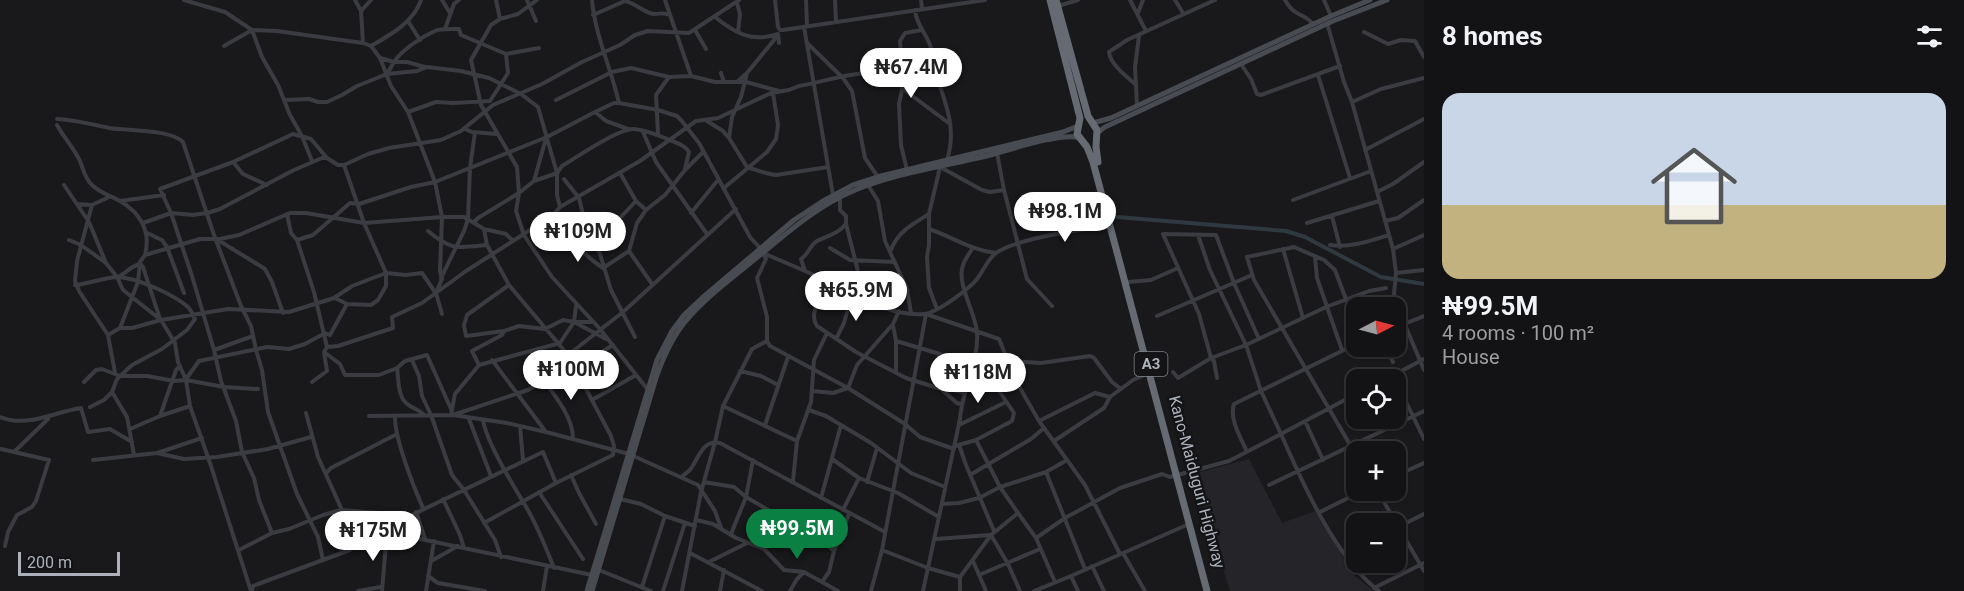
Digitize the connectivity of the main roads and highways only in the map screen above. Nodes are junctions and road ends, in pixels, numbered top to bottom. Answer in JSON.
{"nodes":[{"id":1,"x":1050,"y":0,"type":"edge"},
{"id":2,"x":1370,"y":0,"type":"edge"},
{"id":3,"x":1387,"y":0,"type":"edge"},
{"id":4,"x":1056,"y":3,"type":"edge"},
{"id":5,"x":1328,"y":19,"type":"junction"},
{"id":6,"x":1092,"y":122,"type":"junction"},
{"id":7,"x":1079,"y":125,"type":"junction"},
{"id":8,"x":1096,"y":134,"type":"junction"},
{"id":9,"x":1080,"y":139,"type":"junction"},
{"id":10,"x":761,"y":251,"type":"junction"},
{"id":11,"x":1134,"y":306,"type":"junction"},
{"id":12,"x":631,"y":455,"type":"junction"},
{"id":13,"x":1179,"y":475,"type":"junction"},
{"id":14,"x":587,"y":591,"type":"edge"},
{"id":15,"x":592,"y":591,"type":"edge"},
{"id":16,"x":1209,"y":591,"type":"edge"}],
"edges":[{"from":1,"to":7,"type":"highway","number":"A3"},
{"from":2,"to":5,"type":"main road"},
{"from":3,"to":5,"type":"main road"},
{"from":4,"to":6,"type":"highway","number":"A3"},
{"from":5,"to":6,"type":"main road"},
{"from":5,"to":8,"type":"main road"},
{"from":6,"to":7,"type":"highway"},
{"from":6,"to":8,"type":"highway","number":"A3"},
{"from":7,"to":9,"type":"highway","number":"A3"},
{"from":7,"to":10,"type":"main road"},
{"from":8,"to":9,"type":"highway"},
{"from":8,"to":11,"type":"highway","name":"Kano-Maiduguri Highway","number":"A3"},
{"from":9,"to":10,"type":"main road"},
{"from":9,"to":11,"type":"highway","name":"Kano-Maiduguri Highway","number":"A3"},
{"from":10,"to":12,"type":"main road"},
{"from":10,"to":12,"type":"main road"},
{"from":11,"to":13,"type":"highway","name":"Kano-Maiduguri Highway","number":"A3"},
{"from":11,"to":13,"type":"highway","name":"Kano-Maiduguri Highway","number":"A3"},
{"from":12,"to":14,"type":"main road"},
{"from":12,"to":15,"type":"main road"},
{"from":13,"to":16,"type":"highway","name":"Kano-Maiduguri Highway","number":"A3"},
{"from":13,"to":16,"type":"highway","name":"Kano-Maiduguri Highway","number":"A3"}]}
